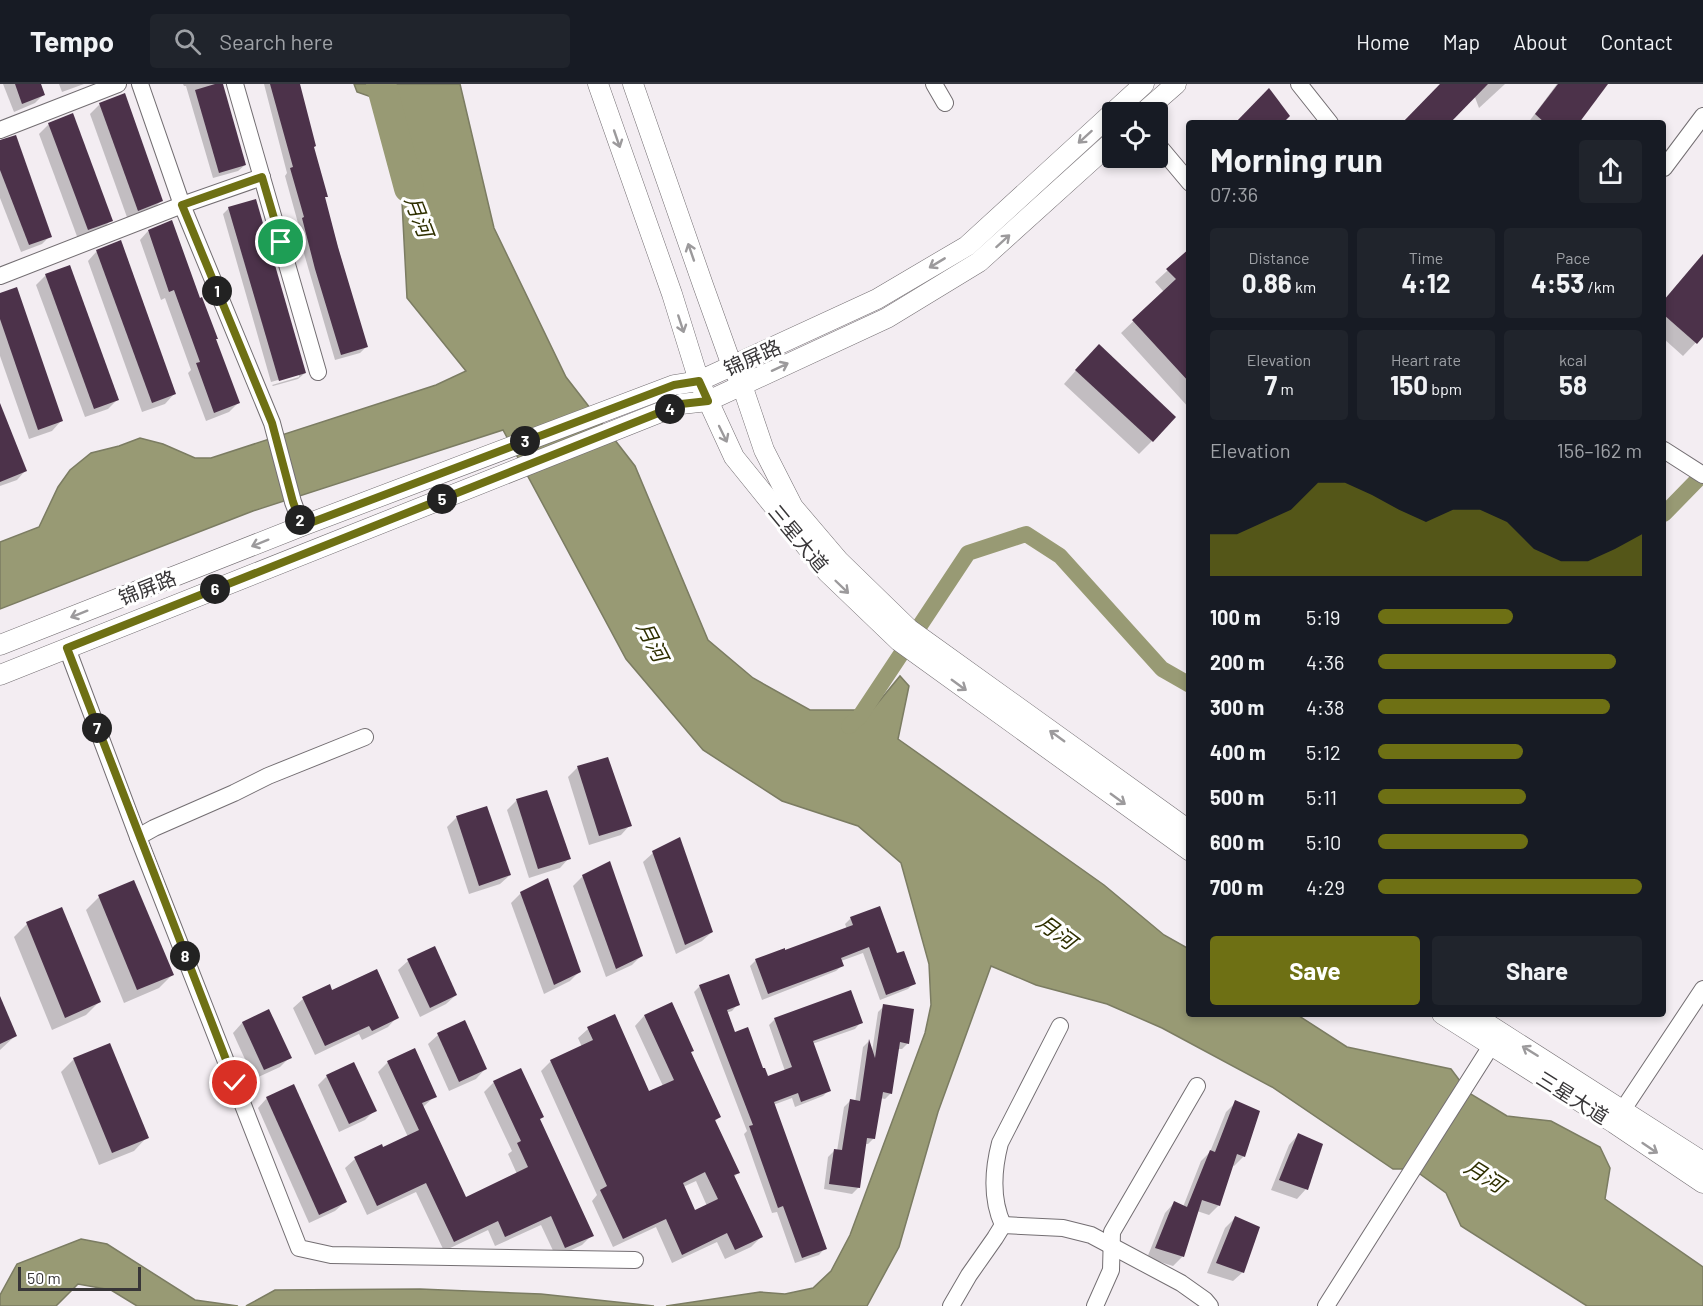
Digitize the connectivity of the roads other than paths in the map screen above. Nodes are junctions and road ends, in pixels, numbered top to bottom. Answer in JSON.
{"nodes":[{"id":1,"x":118,"y":84,"type":"edge"},
{"id":2,"x":140,"y":84,"type":"edge"},
{"id":3,"x":235,"y":84,"type":"edge"},
{"id":4,"x":598,"y":84,"type":"edge"},
{"id":5,"x":633,"y":84,"type":"edge"},
{"id":6,"x":934,"y":84,"type":"edge"},
{"id":7,"x":1144,"y":84,"type":"edge"},
{"id":8,"x":1176,"y":84,"type":"edge"},
{"id":9,"x":1299,"y":84,"type":"edge"},
{"id":10,"x":1155,"y":102,"type":"edge"},
{"id":11,"x":945,"y":103,"type":"dead end"},
{"id":12,"x":1703,"y":116,"type":"edge"},
{"id":13,"x":1328,"y":120,"type":"edge"},
{"id":14,"x":0,"y":130,"type":"edge"},
{"id":15,"x":1102,"y":151,"type":"edge"},
{"id":16,"x":1168,"y":157,"type":"edge"},
{"id":17,"x":1666,"y":165,"type":"edge"},
{"id":18,"x":262,"y":177,"type":"junction"},
{"id":19,"x":1186,"y":178,"type":"edge"},
{"id":20,"x":182,"y":205,"type":"junction"},
{"id":21,"x":0,"y":276,"type":"edge"},
{"id":22,"x":732,"y":366,"type":"junction"},
{"id":23,"x":318,"y":372,"type":"dead end"},
{"id":24,"x":699,"y":381,"type":"junction"},
{"id":25,"x":742,"y":385,"type":"junction"},
{"id":26,"x":708,"y":401,"type":"junction"},
{"id":27,"x":1670,"y":454,"type":"edge"},
{"id":28,"x":1703,"y":475,"type":"edge"},
{"id":29,"x":302,"y":526,"type":"junction"},
{"id":30,"x":900,"y":631,"type":"junction"},
{"id":31,"x":0,"y":645,"type":"edge"},
{"id":32,"x":918,"y":645,"type":"junction"},
{"id":33,"x":67,"y":648,"type":"junction"},
{"id":34,"x":0,"y":675,"type":"edge"},
{"id":35,"x":365,"y":737,"type":"dead end"},
{"id":36,"x":1186,"y":828,"type":"edge"},
{"id":37,"x":138,"y":837,"type":"junction"},
{"id":38,"x":1186,"y":848,"type":"edge"},
{"id":39,"x":1703,"y":988,"type":"edge"},
{"id":40,"x":1448,"y":1017,"type":"edge"},
{"id":41,"x":1475,"y":1017,"type":"edge"},
{"id":42,"x":1060,"y":1026,"type":"dead end"},
{"id":43,"x":1496,"y":1039,"type":"junction"},
{"id":44,"x":1197,"y":1086,"type":"dead end"},
{"id":45,"x":1618,"y":1116,"type":"junction"},
{"id":46,"x":1703,"y":1162,"type":"edge"},
{"id":47,"x":1703,"y":1184,"type":"edge"},
{"id":48,"x":1003,"y":1225,"type":"junction"},
{"id":49,"x":1112,"y":1246,"type":"junction"},
{"id":50,"x":635,"y":1260,"type":"dead end"},
{"id":51,"x":951,"y":1306,"type":"edge"},
{"id":52,"x":1095,"y":1306,"type":"edge"},
{"id":53,"x":1210,"y":1306,"type":"edge"},
{"id":54,"x":1326,"y":1306,"type":"edge"}],
"edges":[{"from":1,"to":14,"type":"street"},
{"from":2,"to":20,"type":"street"},
{"from":3,"to":18,"type":"street"},
{"from":4,"to":24,"type":"street","name":"三星大道","one_way":true},
{"from":22,"to":5,"type":"street","name":"三星大道","one_way":true},
{"from":6,"to":11,"type":"street"},
{"from":7,"to":22,"type":"street","name":"锦屏路","one_way":true},
{"from":8,"to":10,"type":"street"},
{"from":9,"to":13,"type":"street"},
{"from":12,"to":17,"type":"street"},
{"from":25,"to":15,"type":"street","name":"锦屏路","one_way":true},
{"from":16,"to":19,"type":"street"},
{"from":18,"to":20,"type":"street"},
{"from":18,"to":23,"type":"street"},
{"from":20,"to":21,"type":"street"},
{"from":20,"to":29,"type":"street"},
{"from":22,"to":24,"type":"street","name":"锦屏路"},
{"from":22,"to":25,"type":"street","name":"三星大道"},
{"from":24,"to":26,"type":"street","name":"三星大道"},
{"from":24,"to":29,"type":"street","name":"锦屏路"},
{"from":25,"to":26,"type":"street","name":"锦屏路"},
{"from":25,"to":30,"type":"street","name":"三星大道"},
{"from":26,"to":30,"type":"street","name":"三星大道","one_way":true},
{"from":26,"to":33,"type":"street","name":"锦屏路"},
{"from":27,"to":28,"type":"street"},
{"from":29,"to":31,"type":"street","name":"锦屏路","one_way":true},
{"from":30,"to":32,"type":"street","name":"三星大道"},
{"from":36,"to":32,"type":"street","name":"三星大道","one_way":true},
{"from":32,"to":38,"type":"street","name":"三星大道","one_way":true},
{"from":33,"to":34,"type":"street","name":"锦屏路"},
{"from":33,"to":37,"type":"street"},
{"from":35,"to":37,"type":"street"},
{"from":37,"to":50,"type":"street"},
{"from":39,"to":45,"type":"street"},
{"from":40,"to":43,"type":"street","name":"三星大道"},
{"from":41,"to":43,"type":"street","name":"三星大道"},
{"from":42,"to":48,"type":"street"},
{"from":43,"to":45,"type":"street","name":"三星大道"},
{"from":43,"to":54,"type":"street"},
{"from":44,"to":49,"type":"street"},
{"from":45,"to":46,"type":"street","name":"三星大道"},
{"from":45,"to":47,"type":"street","name":"三星大道","one_way":true},
{"from":48,"to":49,"type":"street"},
{"from":48,"to":51,"type":"street"},
{"from":49,"to":52,"type":"street"},
{"from":49,"to":53,"type":"street"}]}
